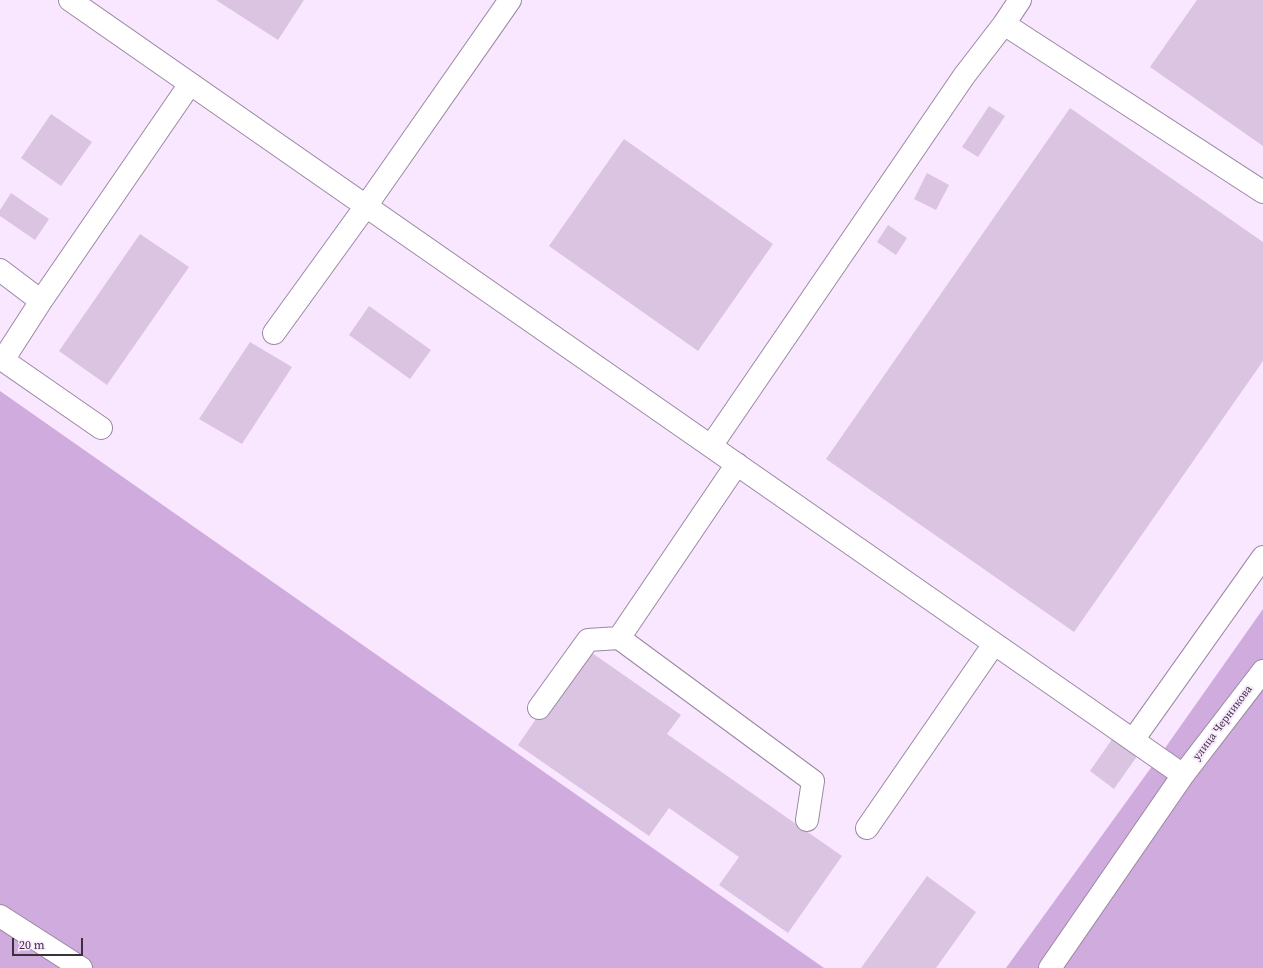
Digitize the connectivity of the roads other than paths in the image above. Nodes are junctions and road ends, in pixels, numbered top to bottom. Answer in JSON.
{"nodes":[{"id":1,"x":70,"y":0,"type":"edge"},
{"id":2,"x":510,"y":0,"type":"edge"},
{"id":3,"x":1020,"y":0,"type":"edge"},
{"id":4,"x":1004,"y":24,"type":"junction"},
{"id":5,"x":190,"y":84,"type":"junction"},
{"id":6,"x":1263,"y":192,"type":"edge"},
{"id":7,"x":366,"y":206,"type":"junction"},
{"id":8,"x":0,"y":270,"type":"edge"},
{"id":9,"x":41,"y":301,"type":"junction"},
{"id":10,"x":274,"y":334,"type":"dead end"},
{"id":11,"x":102,"y":428,"type":"dead end"},
{"id":12,"x":711,"y":446,"type":"junction"},
{"id":13,"x":737,"y":464,"type":"junction"},
{"id":14,"x":1263,"y":557,"type":"edge"},
{"id":15,"x":619,"y":638,"type":"junction"},
{"id":16,"x":994,"y":644,"type":"junction"},
{"id":17,"x":1263,"y":671,"type":"edge"},
{"id":18,"x":539,"y":708,"type":"dead end"},
{"id":19,"x":1132,"y":740,"type":"junction"},
{"id":20,"x":1184,"y":775,"type":"junction"},
{"id":21,"x":807,"y":820,"type":"dead end"},
{"id":22,"x":867,"y":828,"type":"dead end"},
{"id":23,"x":0,"y":916,"type":"edge"},
{"id":24,"x":81,"y":968,"type":"edge"},
{"id":25,"x":1050,"y":968,"type":"edge"}],
"edges":[{"from":1,"to":5,"type":"street"},
{"from":2,"to":7,"type":"street"},
{"from":3,"to":4,"type":"street"},
{"from":4,"to":6,"type":"street"},
{"from":4,"to":12,"type":"street"},
{"from":5,"to":7,"type":"street"},
{"from":5,"to":9,"type":"street"},
{"from":7,"to":10,"type":"street"},
{"from":7,"to":12,"type":"street"},
{"from":8,"to":9,"type":"street"},
{"from":9,"to":11,"type":"street"},
{"from":12,"to":13,"type":"street"},
{"from":13,"to":15,"type":"street"},
{"from":13,"to":16,"type":"street"},
{"from":14,"to":19,"type":"street"},
{"from":15,"to":18,"type":"street"},
{"from":15,"to":21,"type":"street"},
{"from":16,"to":19,"type":"street"},
{"from":16,"to":22,"type":"street"},
{"from":17,"to":20,"type":"street","name":"улица Черникова"},
{"from":19,"to":20,"type":"street"},
{"from":20,"to":25,"type":"street","name":"улица Черникова"},
{"from":23,"to":24,"type":"street"}]}
